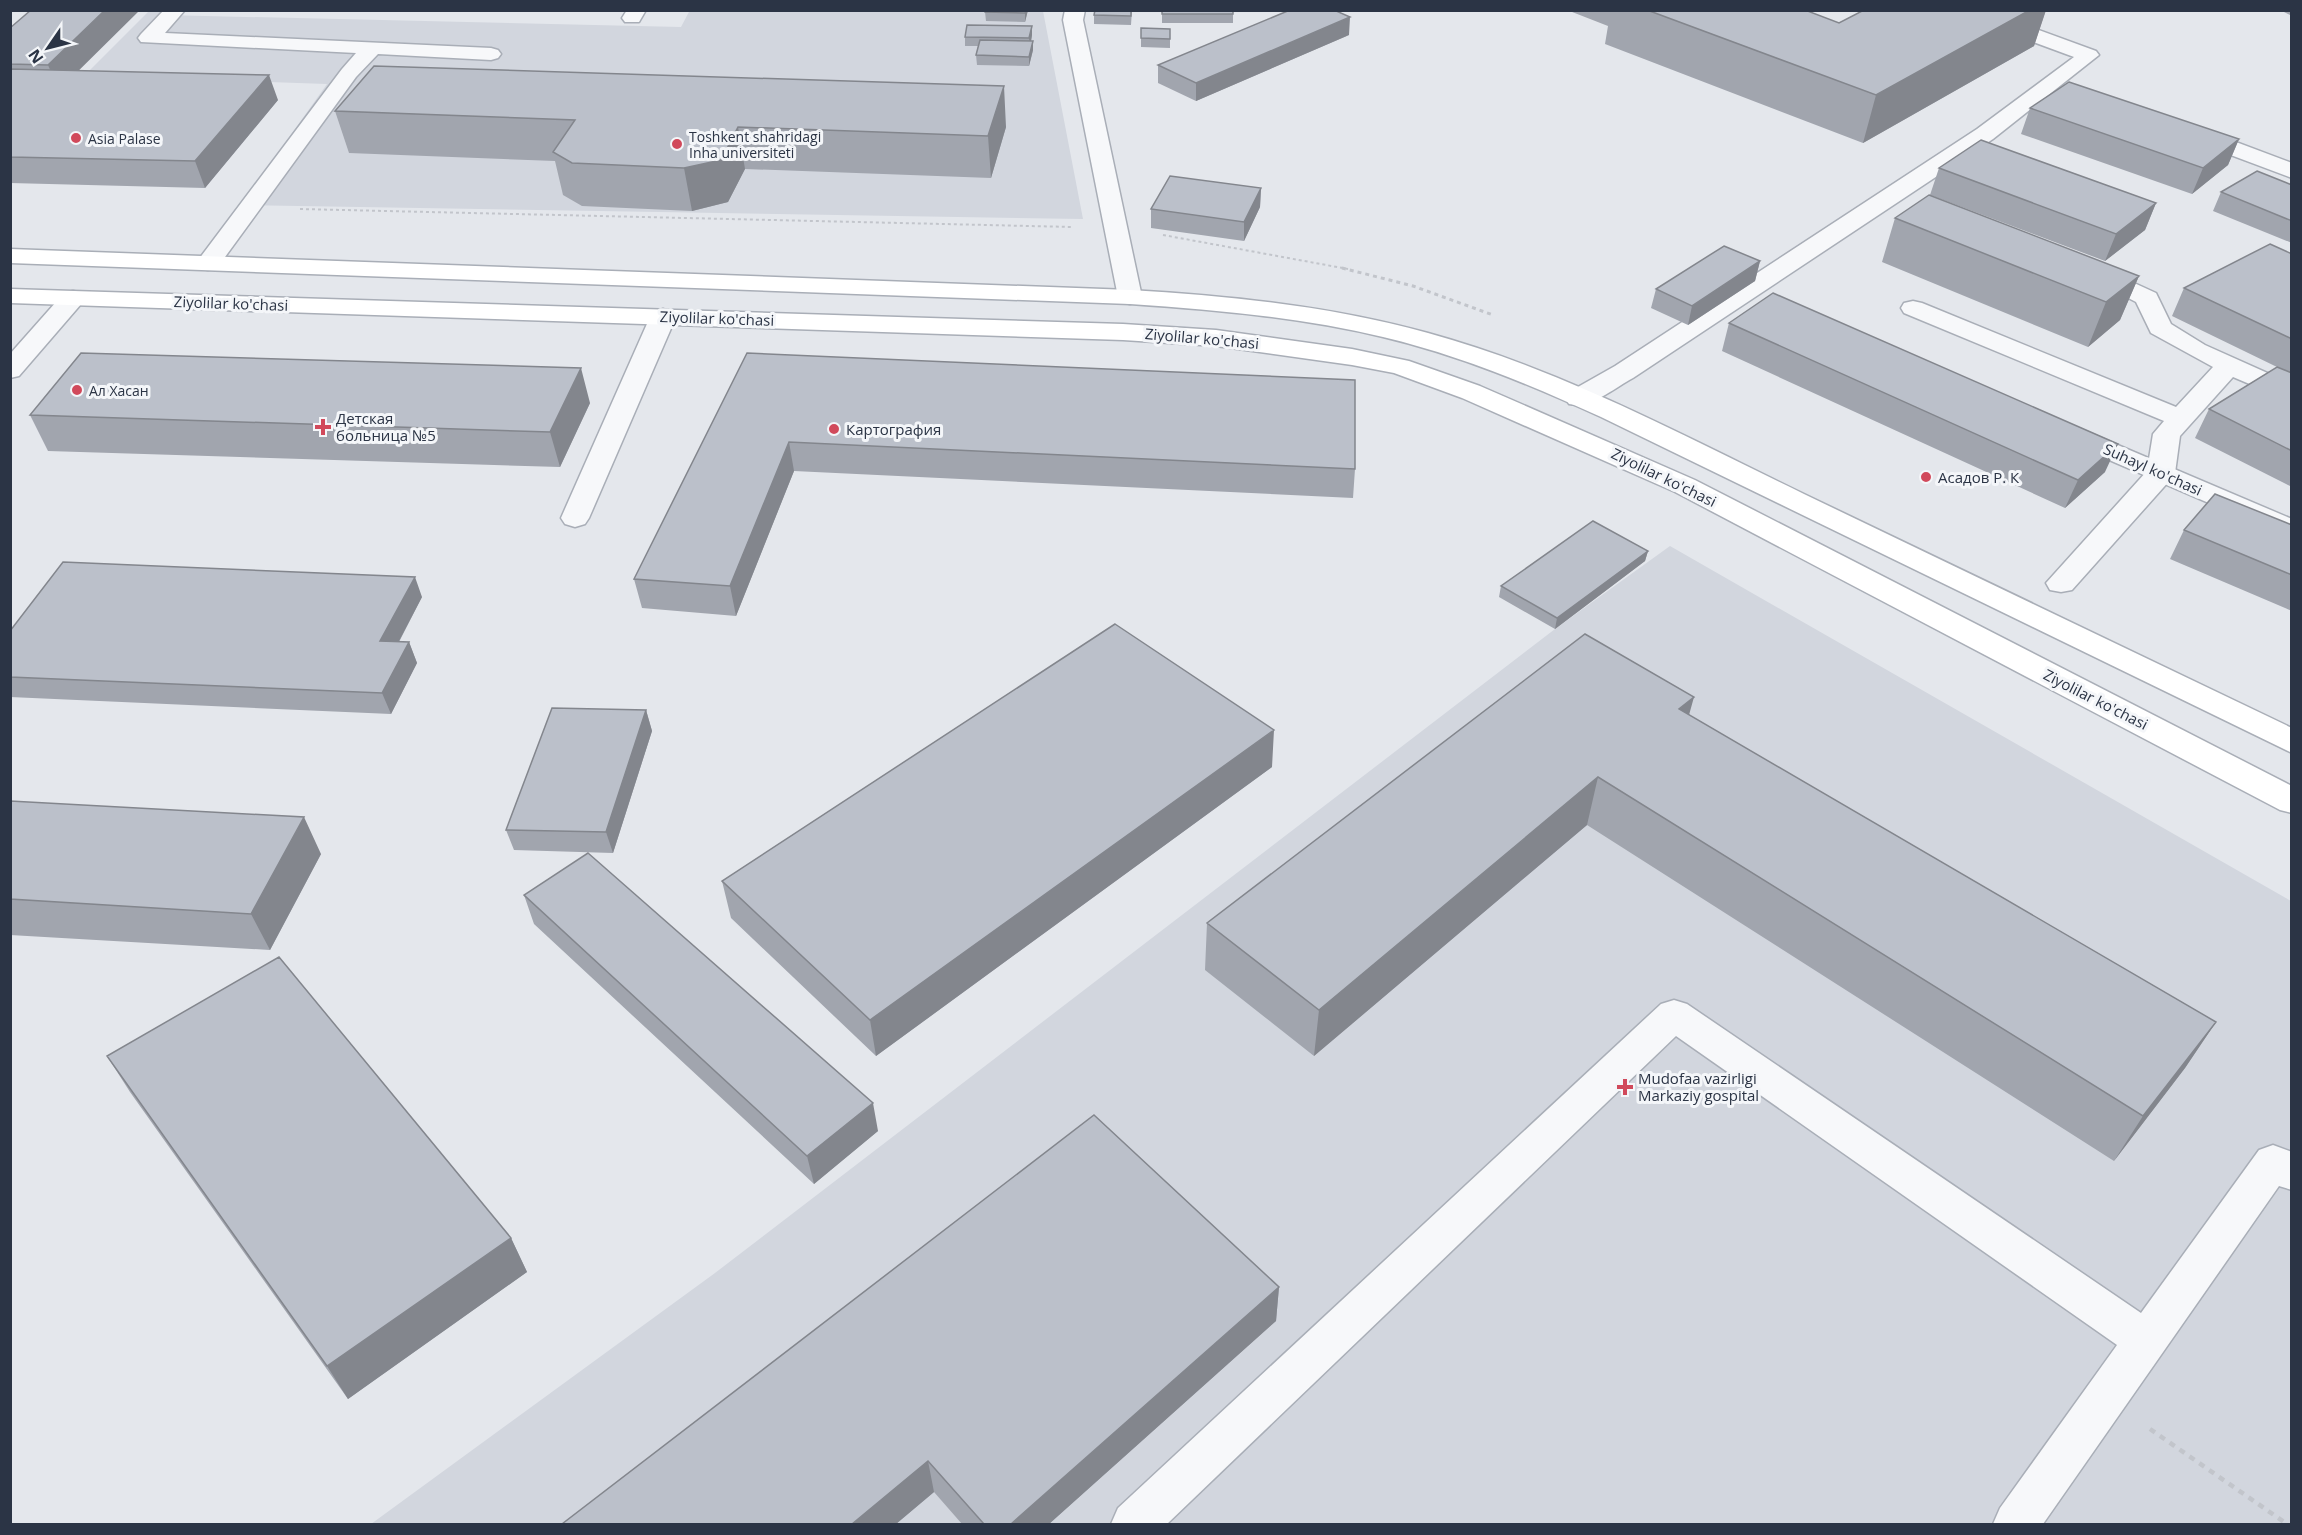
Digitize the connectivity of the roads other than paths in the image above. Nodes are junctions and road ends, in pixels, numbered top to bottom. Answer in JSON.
{"nodes":[{"id":1,"x":176,"y":10,"type":"edge"},
{"id":2,"x":1075,"y":10,"type":"edge"},
{"id":3,"x":1964,"y":10,"type":"edge"},
{"id":4,"x":373,"y":48,"type":"junction"},
{"id":5,"x":491,"y":54,"type":"dead end"},
{"id":6,"x":2196,"y":134,"type":"edge"},
{"id":7,"x":2292,"y":171,"type":"edge"},
{"id":8,"x":10,"y":256,"type":"edge"},
{"id":9,"x":208,"y":263,"type":"junction"},
{"id":10,"x":2108,"y":278,"type":"edge"},
{"id":11,"x":10,"y":296,"type":"edge"},
{"id":12,"x":1130,"y":297,"type":"junction"},
{"id":13,"x":73,"y":298,"type":"junction"},
{"id":14,"x":1913,"y":309,"type":"dead end"},
{"id":15,"x":663,"y":317,"type":"junction"},
{"id":16,"x":2229,"y":365,"type":"junction"},
{"id":17,"x":10,"y":370,"type":"edge"},
{"id":18,"x":2292,"y":394,"type":"edge"},
{"id":19,"x":1578,"y":398,"type":"junction"},
{"id":20,"x":2181,"y":419,"type":"junction"},
{"id":21,"x":2053,"y":425,"type":"edge"},
{"id":22,"x":2161,"y":473,"type":"junction"},
{"id":23,"x":575,"y":518,"type":"dead end"},
{"id":24,"x":2292,"y":530,"type":"edge"},
{"id":25,"x":2061,"y":583,"type":"dead end"},
{"id":26,"x":2292,"y":742,"type":"edge"},
{"id":27,"x":2292,"y":801,"type":"edge"},
{"id":28,"x":2292,"y":1173,"type":"edge"},
{"id":29,"x":2145,"y":1340,"type":"junction"},
{"id":30,"x":1134,"y":1524,"type":"edge"},
{"id":31,"x":2016,"y":1524,"type":"edge"}],
"edges":[{"from":1,"to":4,"type":"street"},
{"from":2,"to":12,"type":"street"},
{"from":3,"to":19,"type":"street"},
{"from":4,"to":5,"type":"street"},
{"from":4,"to":9,"type":"street"},
{"from":6,"to":7,"type":"street"},
{"from":8,"to":9,"type":"main road"},
{"from":9,"to":12,"type":"main road"},
{"from":10,"to":16,"type":"street"},
{"from":11,"to":13,"type":"main road","name":"Ziyolilar ko'chasi"},
{"from":12,"to":19,"type":"main road"},
{"from":13,"to":15,"type":"main road","name":"Ziyolilar ko'chasi"},
{"from":13,"to":17,"type":"street"},
{"from":14,"to":20,"type":"street"},
{"from":15,"to":23,"type":"street"},
{"from":15,"to":27,"type":"main road","name":"Ziyolilar ko'chasi"},
{"from":16,"to":18,"type":"street"},
{"from":16,"to":20,"type":"street"},
{"from":19,"to":26,"type":"main road"},
{"from":20,"to":22,"type":"street"},
{"from":21,"to":22,"type":"street","name":"Suhayl ko'chasi"},
{"from":22,"to":24,"type":"street","name":"Suhayl ko'chasi"},
{"from":22,"to":25,"type":"street"},
{"from":28,"to":29,"type":"street"},
{"from":29,"to":30,"type":"street"},
{"from":29,"to":31,"type":"street"}]}
